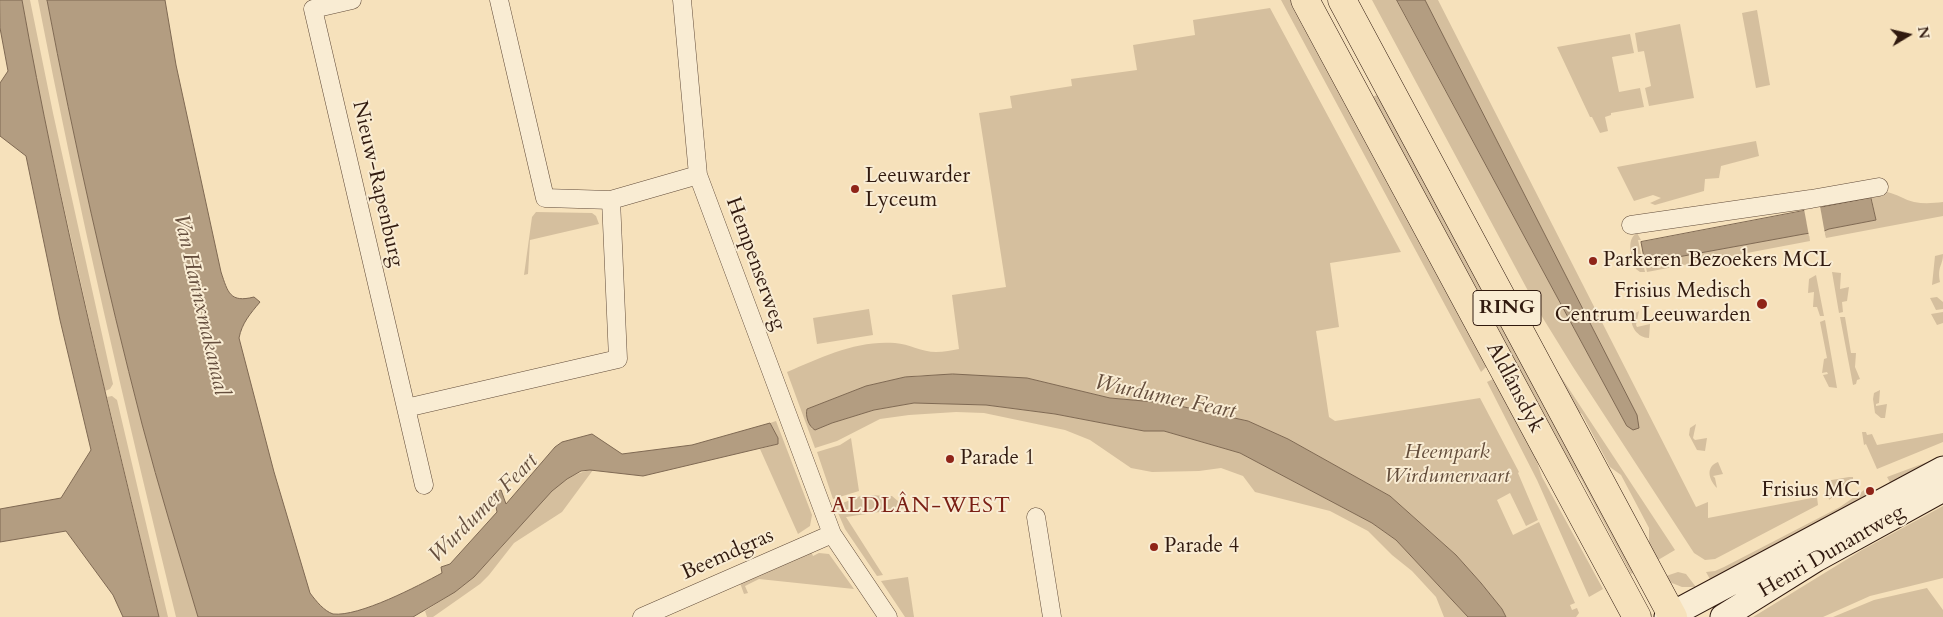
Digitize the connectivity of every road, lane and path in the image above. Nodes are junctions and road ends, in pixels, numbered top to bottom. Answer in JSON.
{"nodes":[{"id":1,"x":352,"y":0,"type":"edge"},
{"id":2,"x":498,"y":0,"type":"edge"},
{"id":3,"x":682,"y":0,"type":"edge"},
{"id":4,"x":1305,"y":0,"type":"edge"},
{"id":5,"x":1342,"y":0,"type":"edge"},
{"id":6,"x":698,"y":175,"type":"junction"},
{"id":7,"x":1879,"y":187,"type":"dead end"},
{"id":8,"x":611,"y":200,"type":"junction"},
{"id":9,"x":1632,"y":225,"type":"dead end"},
{"id":10,"x":406,"y":408,"type":"junction"},
{"id":11,"x":1943,"y":470,"type":"edge"},
{"id":12,"x":424,"y":484,"type":"dead end"},
{"id":13,"x":1943,"y":489,"type":"edge"},
{"id":14,"x":1036,"y":517,"type":"dead end"},
{"id":15,"x":832,"y":534,"type":"junction"},
{"id":16,"x":1671,"y":616,"type":"edge"},
{"id":17,"x":642,"y":617,"type":"edge"},
{"id":18,"x":888,"y":617,"type":"edge"},
{"id":19,"x":1052,"y":617,"type":"edge"},
{"id":20,"x":1637,"y":617,"type":"edge"},
{"id":21,"x":1723,"y":617,"type":"edge"}],
"edges":[{"from":1,"to":10,"type":"street","name":"Nieuw-Rapenburg"},
{"from":2,"to":8,"type":"street"},
{"from":3,"to":6,"type":"street","name":"Hempenserweg"},
{"from":4,"to":20,"type":"main road","name":"Aldlânsdyk","number":"RING"},
{"from":5,"to":16,"type":"main road","name":"Aldlânsdyk","number":"RING"},
{"from":6,"to":8,"type":"street"},
{"from":6,"to":15,"type":"street","name":"Hempenserweg"},
{"from":7,"to":9,"type":"street"},
{"from":8,"to":10,"type":"street"},
{"from":10,"to":12,"type":"street","name":"Nieuw-Rapenburg"},
{"from":11,"to":16,"type":"street","name":"Henri Dunantweg"},
{"from":13,"to":21,"type":"street","name":"Henri Dunantweg"},
{"from":14,"to":19,"type":"street"},
{"from":15,"to":17,"type":"street","name":"Beemdgras"},
{"from":15,"to":18,"type":"street","name":"Hempenserweg"}]}
